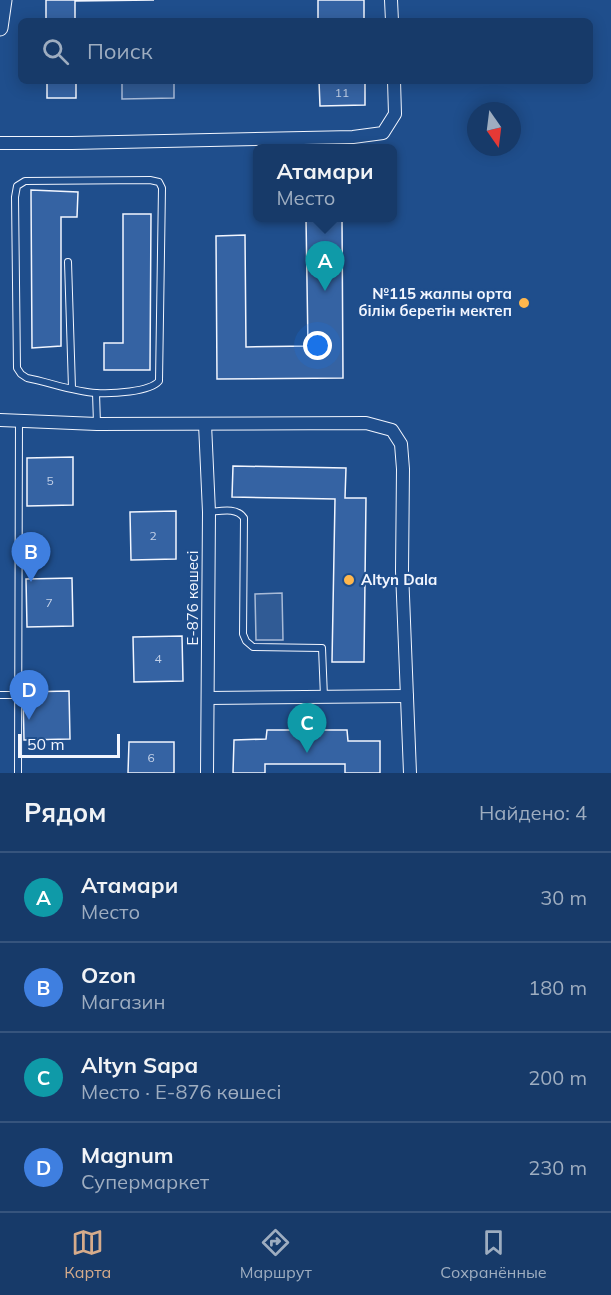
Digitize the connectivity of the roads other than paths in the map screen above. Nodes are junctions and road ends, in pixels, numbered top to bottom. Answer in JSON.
{"nodes":[{"id":1,"x":4,"y":0,"type":"edge"},
{"id":2,"x":391,"y":0,"type":"edge"},
{"id":3,"x":392,"y":18,"type":"edge"},
{"id":4,"x":0,"y":28,"type":"edge"},
{"id":5,"x":394,"y":84,"type":"edge"},
{"id":6,"x":0,"y":143,"type":"edge"},
{"id":7,"x":68,"y":262,"type":"dead end"},
{"id":8,"x":72,"y":388,"type":"junction"},
{"id":9,"x":96,"y":393,"type":"junction"},
{"id":10,"x":0,"y":420,"type":"edge"},
{"id":11,"x":19,"y":421,"type":"junction"},
{"id":12,"x":97,"y":424,"type":"junction"},
{"id":13,"x":205,"y":424,"type":"junction"},
{"id":14,"x":209,"y":512,"type":"junction"},
{"id":15,"x":0,"y":695,"type":"edge"},
{"id":16,"x":19,"y":695,"type":"junction"},
{"id":17,"x":407,"y":696,"type":"junction"},
{"id":18,"x":324,"y":697,"type":"junction"},
{"id":19,"x":208,"y":698,"type":"junction"},
{"id":20,"x":18,"y":773,"type":"edge"},
{"id":21,"x":207,"y":773,"type":"edge"},
{"id":22,"x":410,"y":773,"type":"edge"}],
"edges":[{"from":1,"to":4,"type":"street"},
{"from":2,"to":3,"type":"street"},
{"from":5,"to":6,"type":"street"},
{"from":7,"to":8,"type":"lane"},
{"from":8,"to":9,"type":"lane"},
{"from":8,"to":9,"type":"lane"},
{"from":9,"to":12,"type":"lane"},
{"from":10,"to":11,"type":"street"},
{"from":11,"to":12,"type":"street"},
{"from":11,"to":16,"type":"lane"},
{"from":12,"to":13,"type":"street"},
{"from":13,"to":14,"type":"street","name":"Е-876 көшесі"},
{"from":13,"to":17,"type":"street"},
{"from":14,"to":18,"type":"lane"},
{"from":14,"to":19,"type":"street","name":"Е-876 көшесі"},
{"from":15,"to":16,"type":"lane"},
{"from":16,"to":20,"type":"lane"},
{"from":17,"to":18,"type":"street"},
{"from":17,"to":22,"type":"street"},
{"from":18,"to":19,"type":"street"},
{"from":19,"to":21,"type":"street","name":"Е-876 көшесі"}]}
